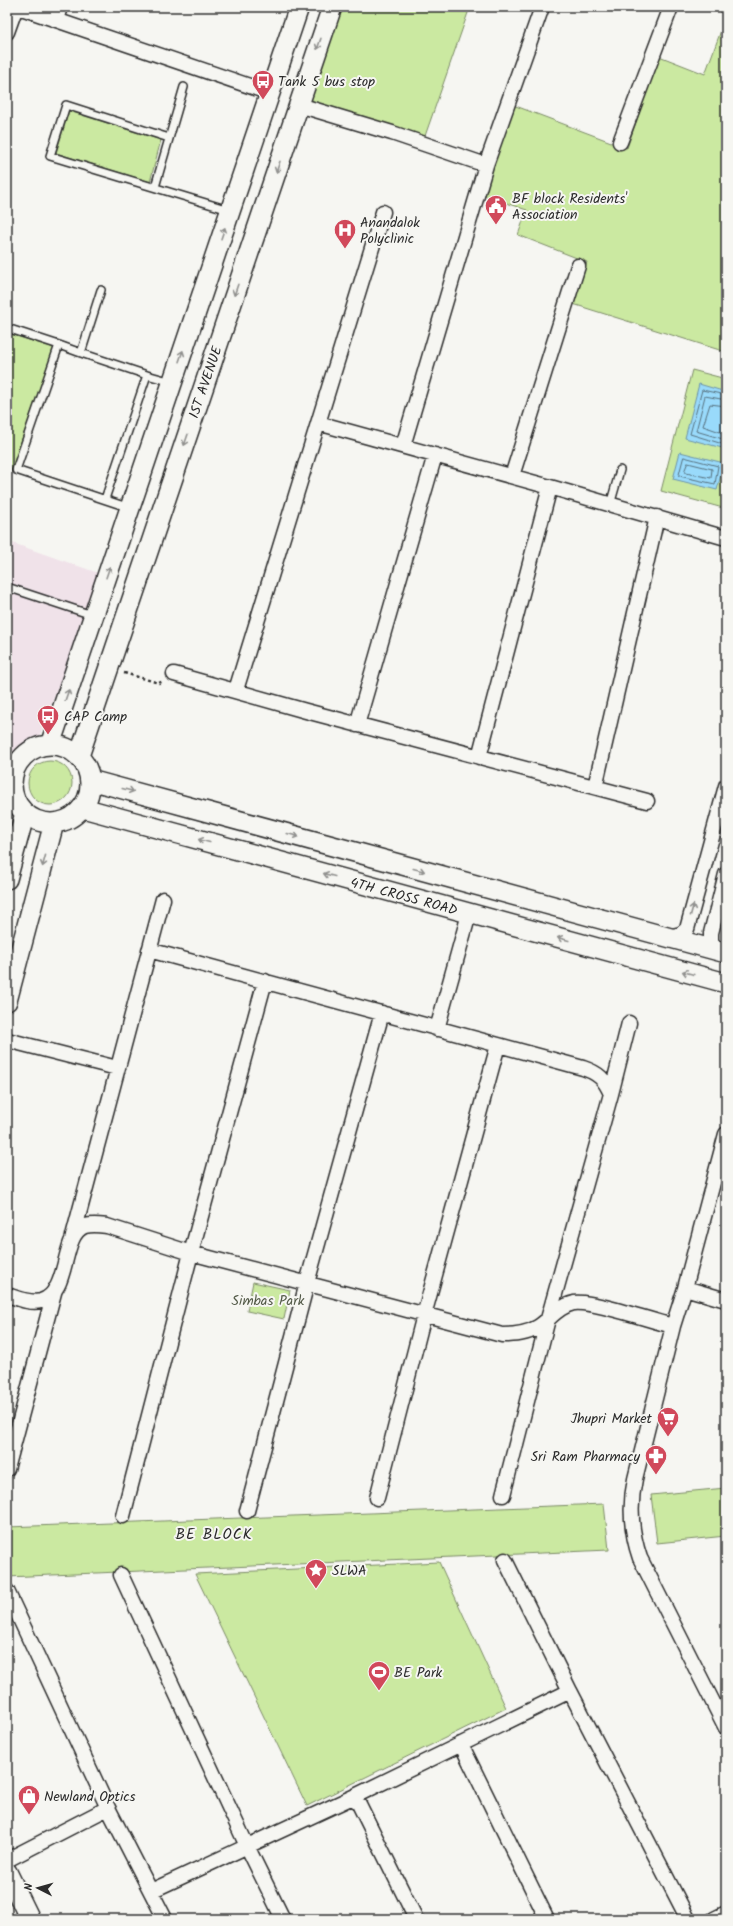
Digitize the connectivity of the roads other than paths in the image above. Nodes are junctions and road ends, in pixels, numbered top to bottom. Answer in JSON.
{"nodes":[{"id":1,"x":17,"y":7,"type":"edge"},
{"id":2,"x":299,"y":7,"type":"edge"},
{"id":3,"x":332,"y":7,"type":"edge"},
{"id":4,"x":542,"y":7,"type":"edge"},
{"id":5,"x":672,"y":7,"type":"edge"},
{"id":6,"x":58,"y":14,"type":"edge"},
{"id":7,"x":7,"y":32,"type":"edge"},
{"id":8,"x":184,"y":87,"type":"dead end"},
{"id":9,"x":270,"y":93,"type":"junction"},
{"id":10,"x":299,"y":105,"type":"junction"},
{"id":11,"x":169,"y":138,"type":"junction"},
{"id":12,"x":620,"y":142,"type":"dead end"},
{"id":13,"x":486,"y":165,"type":"junction"},
{"id":14,"x":239,"y":185,"type":"junction"},
{"id":15,"x":154,"y":188,"type":"junction"},
{"id":16,"x":269,"y":195,"type":"junction"},
{"id":17,"x":231,"y":210,"type":"junction"},
{"id":18,"x":383,"y":212,"type":"dead end"},
{"id":19,"x":578,"y":266,"type":"dead end"},
{"id":20,"x":101,"y":290,"type":"dead end"},
{"id":21,"x":7,"y":328,"type":"edge"},
{"id":22,"x":59,"y":345,"type":"junction"},
{"id":23,"x":81,"y":353,"type":"junction"},
{"id":24,"x":148,"y":375,"type":"junction"},
{"id":25,"x":172,"y":382,"type":"junction"},
{"id":26,"x":318,"y":423,"type":"junction"},
{"id":27,"x":403,"y":446,"type":"junction"},
{"id":28,"x":436,"y":455,"type":"junction"},
{"id":29,"x":620,"y":470,"type":"dead end"},
{"id":30,"x":512,"y":476,"type":"junction"},
{"id":31,"x":550,"y":487,"type":"junction"},
{"id":32,"x":105,"y":499,"type":"junction"},
{"id":33,"x":610,"y":505,"type":"junction"},
{"id":34,"x":130,"y":508,"type":"junction"},
{"id":35,"x":657,"y":517,"type":"junction"},
{"id":36,"x":726,"y":538,"type":"edge"},
{"id":37,"x":7,"y":587,"type":"edge"},
{"id":38,"x":94,"y":615,"type":"junction"},
{"id":39,"x":174,"y":674,"type":"road end"},
{"id":40,"x":236,"y":690,"type":"junction"},
{"id":41,"x":357,"y":724,"type":"junction"},
{"id":42,"x":50,"y":745,"type":"junction"},
{"id":43,"x":79,"y":756,"type":"junction"},
{"id":44,"x":479,"y":756,"type":"junction"},
{"id":45,"x":13,"y":760,"type":"edge"},
{"id":46,"x":90,"y":780,"type":"junction"},
{"id":47,"x":726,"y":786,"type":"edge"},
{"id":48,"x":595,"y":787,"type":"junction"},
{"id":49,"x":10,"y":788,"type":"edge"},
{"id":50,"x":647,"y":801,"type":"dead end"},
{"id":51,"x":83,"y":808,"type":"junction"},
{"id":52,"x":25,"y":813,"type":"junction"},
{"id":53,"x":244,"y":822,"type":"junction"},
{"id":54,"x":54,"y":823,"type":"junction"},
{"id":55,"x":262,"y":827,"type":"junction"},
{"id":56,"x":234,"y":849,"type":"junction"},
{"id":57,"x":254,"y":855,"type":"junction"},
{"id":58,"x":726,"y":874,"type":"edge"},
{"id":59,"x":7,"y":879,"type":"edge"},
{"id":60,"x":163,"y":899,"type":"dead end"},
{"id":61,"x":469,"y":914,"type":"junction"},
{"id":62,"x":606,"y":921,"type":"junction"},
{"id":63,"x":625,"y":926,"type":"junction"},
{"id":64,"x":669,"y":937,"type":"junction"},
{"id":65,"x":597,"y":948,"type":"junction"},
{"id":66,"x":150,"y":950,"type":"junction"},
{"id":67,"x":721,"y":951,"type":"edge"},
{"id":68,"x":617,"y":954,"type":"junction"},
{"id":69,"x":265,"y":981,"type":"junction"},
{"id":70,"x":726,"y":983,"type":"edge"},
{"id":71,"x":7,"y":1001,"type":"edge"},
{"id":72,"x":382,"y":1013,"type":"junction"},
{"id":73,"x":629,"y":1023,"type":"dead end"},
{"id":74,"x":437,"y":1029,"type":"junction"},
{"id":75,"x":7,"y":1040,"type":"edge"},
{"id":76,"x":498,"y":1045,"type":"junction"},
{"id":77,"x":117,"y":1068,"type":"junction"},
{"id":78,"x":611,"y":1094,"type":"junction"},
{"id":79,"x":726,"y":1134,"type":"edge"},
{"id":80,"x":69,"y":1249,"type":"junction"},
{"id":81,"x":191,"y":1253,"type":"junction"},
{"id":82,"x":307,"y":1283,"type":"junction"},
{"id":83,"x":685,"y":1288,"type":"junction"},
{"id":84,"x":55,"y":1289,"type":"junction"},
{"id":85,"x":7,"y":1295,"type":"edge"},
{"id":86,"x":726,"y":1300,"type":"edge"},
{"id":87,"x":424,"y":1315,"type":"junction"},
{"id":88,"x":548,"y":1319,"type":"junction"},
{"id":89,"x":673,"y":1326,"type":"junction"},
{"id":90,"x":7,"y":1469,"type":"edge"},
{"id":91,"x":503,"y":1495,"type":"dead end"},
{"id":92,"x":377,"y":1498,"type":"dead end"},
{"id":93,"x":247,"y":1511,"type":"dead end"},
{"id":94,"x":123,"y":1516,"type":"dead end"},
{"id":95,"x":505,"y":1560,"type":"dead end"},
{"id":96,"x":121,"y":1575,"type":"dead end"},
{"id":97,"x":7,"y":1591,"type":"edge"},
{"id":98,"x":570,"y":1690,"type":"junction"},
{"id":99,"x":726,"y":1728,"type":"edge"},
{"id":100,"x":461,"y":1744,"type":"junction"},
{"id":101,"x":355,"y":1796,"type":"junction"},
{"id":102,"x":108,"y":1808,"type":"junction"},
{"id":103,"x":247,"y":1846,"type":"junction"},
{"id":104,"x":7,"y":1860,"type":"edge"},
{"id":105,"x":7,"y":1872,"type":"edge"},
{"id":106,"x":151,"y":1891,"type":"junction"},
{"id":107,"x":726,"y":1913,"type":"edge"},
{"id":108,"x":30,"y":1919,"type":"edge"},
{"id":109,"x":165,"y":1919,"type":"edge"},
{"id":110,"x":283,"y":1919,"type":"edge"},
{"id":111,"x":416,"y":1919,"type":"edge"},
{"id":112,"x":547,"y":1919,"type":"edge"},
{"id":113,"x":688,"y":1919,"type":"edge"},
{"id":114,"x":714,"y":1919,"type":"edge"}],
"edges":[{"from":1,"to":6,"type":"street"},
{"from":1,"to":7,"type":"street"},
{"from":2,"to":9,"type":"main road"},
{"from":3,"to":10,"type":"main road","name":"1ST AVENUE","one_way":true},
{"from":4,"to":13,"type":"street"},
{"from":5,"to":12,"type":"street"},
{"from":6,"to":9,"type":"street"},
{"from":8,"to":11,"type":"lane"},
{"from":9,"to":14,"type":"main road"},
{"from":10,"to":13,"type":"street"},
{"from":10,"to":16,"type":"main road","name":"1ST AVENUE","one_way":true},
{"from":11,"to":15,"type":"lane"},
{"from":11,"to":15,"type":"lane"},
{"from":13,"to":27,"type":"street"},
{"from":14,"to":16,"type":"main road"},
{"from":14,"to":17,"type":"main road"},
{"from":15,"to":17,"type":"lane"},
{"from":16,"to":43,"type":"main road","name":"1ST AVENUE","one_way":true},
{"from":25,"to":17,"type":"main road","one_way":true},
{"from":18,"to":26,"type":"street"},
{"from":19,"to":30,"type":"street"},
{"from":20,"to":23,"type":"lane"},
{"from":21,"to":22,"type":"lane"},
{"from":22,"to":23,"type":"lane"},
{"from":22,"to":32,"type":"lane"},
{"from":23,"to":24,"type":"lane"},
{"from":24,"to":25,"type":"lane"},
{"from":24,"to":32,"type":"lane"},
{"from":25,"to":34,"type":"main road"},
{"from":26,"to":27,"type":"street"},
{"from":26,"to":40,"type":"street"},
{"from":27,"to":28,"type":"street"},
{"from":28,"to":30,"type":"street"},
{"from":28,"to":41,"type":"street"},
{"from":29,"to":33,"type":"lane"},
{"from":30,"to":31,"type":"street"},
{"from":31,"to":33,"type":"street"},
{"from":31,"to":44,"type":"street"},
{"from":32,"to":34,"type":"lane"},
{"from":33,"to":35,"type":"street"},
{"from":38,"to":34,"type":"main road","one_way":true},
{"from":35,"to":36,"type":"street"},
{"from":35,"to":48,"type":"street"},
{"from":37,"to":38,"type":"lane"},
{"from":42,"to":38,"type":"main road","one_way":true},
{"from":39,"to":40,"type":"street"},
{"from":40,"to":41,"type":"street"},
{"from":41,"to":44,"type":"street"},
{"from":42,"to":43,"type":"main road"},
{"from":42,"to":45,"type":"main road"},
{"from":43,"to":46,"type":"main road"},
{"from":44,"to":48,"type":"street"},
{"from":45,"to":49,"type":"main road"},
{"from":46,"to":51,"type":"main road"},
{"from":46,"to":53,"type":"main road","name":"4TH CROSS ROAD","one_way":true},
{"from":64,"to":47,"type":"street","one_way":true},
{"from":48,"to":50,"type":"street"},
{"from":49,"to":52,"type":"main road"},
{"from":51,"to":54,"type":"main road"},
{"from":56,"to":51,"type":"main road","name":"4TH CROSS ROAD","one_way":true},
{"from":52,"to":54,"type":"main road"},
{"from":52,"to":59,"type":"main road"},
{"from":53,"to":55,"type":"main road","name":"4TH CROSS ROAD"},
{"from":53,"to":56,"type":"main road"},
{"from":54,"to":71,"type":"main road","one_way":true},
{"from":55,"to":57,"type":"main road"},
{"from":55,"to":62,"type":"main road","name":"4TH CROSS ROAD","one_way":true},
{"from":56,"to":57,"type":"main road","name":"4TH CROSS ROAD"},
{"from":61,"to":57,"type":"main road","name":"4TH CROSS ROAD","one_way":true},
{"from":58,"to":67,"type":"street"},
{"from":60,"to":66,"type":"street"},
{"from":65,"to":61,"type":"main road","name":"4TH CROSS ROAD","one_way":true},
{"from":61,"to":74,"type":"street"},
{"from":62,"to":63,"type":"main road","name":"4TH CROSS ROAD"},
{"from":62,"to":65,"type":"main road"},
{"from":63,"to":64,"type":"main road","name":"4TH CROSS ROAD"},
{"from":63,"to":68,"type":"main road"},
{"from":64,"to":67,"type":"main road","name":"4TH CROSS ROAD"},
{"from":65,"to":68,"type":"main road","name":"4TH CROSS ROAD"},
{"from":66,"to":69,"type":"street"},
{"from":66,"to":77,"type":"street"},
{"from":70,"to":68,"type":"main road","name":"4TH CROSS ROAD","one_way":true},
{"from":69,"to":72,"type":"street"},
{"from":69,"to":81,"type":"street"},
{"from":72,"to":74,"type":"street"},
{"from":72,"to":82,"type":"street"},
{"from":73,"to":78,"type":"street"},
{"from":74,"to":76,"type":"street"},
{"from":75,"to":77,"type":"street"},
{"from":76,"to":78,"type":"street"},
{"from":76,"to":87,"type":"street"},
{"from":77,"to":80,"type":"street"},
{"from":78,"to":88,"type":"street"},
{"from":79,"to":83,"type":"street"},
{"from":80,"to":81,"type":"street"},
{"from":80,"to":84,"type":"street"},
{"from":81,"to":82,"type":"street"},
{"from":81,"to":94,"type":"street"},
{"from":82,"to":87,"type":"street"},
{"from":82,"to":93,"type":"street"},
{"from":83,"to":86,"type":"street"},
{"from":83,"to":89,"type":"street"},
{"from":84,"to":85,"type":"street"},
{"from":84,"to":90,"type":"street"},
{"from":87,"to":88,"type":"street"},
{"from":87,"to":92,"type":"street"},
{"from":88,"to":89,"type":"street"},
{"from":88,"to":91,"type":"street"},
{"from":89,"to":99,"type":"street"},
{"from":95,"to":98,"type":"street"},
{"from":96,"to":103,"type":"street"},
{"from":97,"to":102,"type":"street"},
{"from":98,"to":100,"type":"street"},
{"from":98,"to":113,"type":"street"},
{"from":100,"to":101,"type":"street"},
{"from":100,"to":112,"type":"street"},
{"from":101,"to":103,"type":"street"},
{"from":101,"to":111,"type":"street"},
{"from":102,"to":104,"type":"street"},
{"from":102,"to":106,"type":"street"},
{"from":103,"to":106,"type":"street"},
{"from":103,"to":110,"type":"street"},
{"from":105,"to":108,"type":"main road"},
{"from":106,"to":109,"type":"street"},
{"from":107,"to":114,"type":"street"}]}
